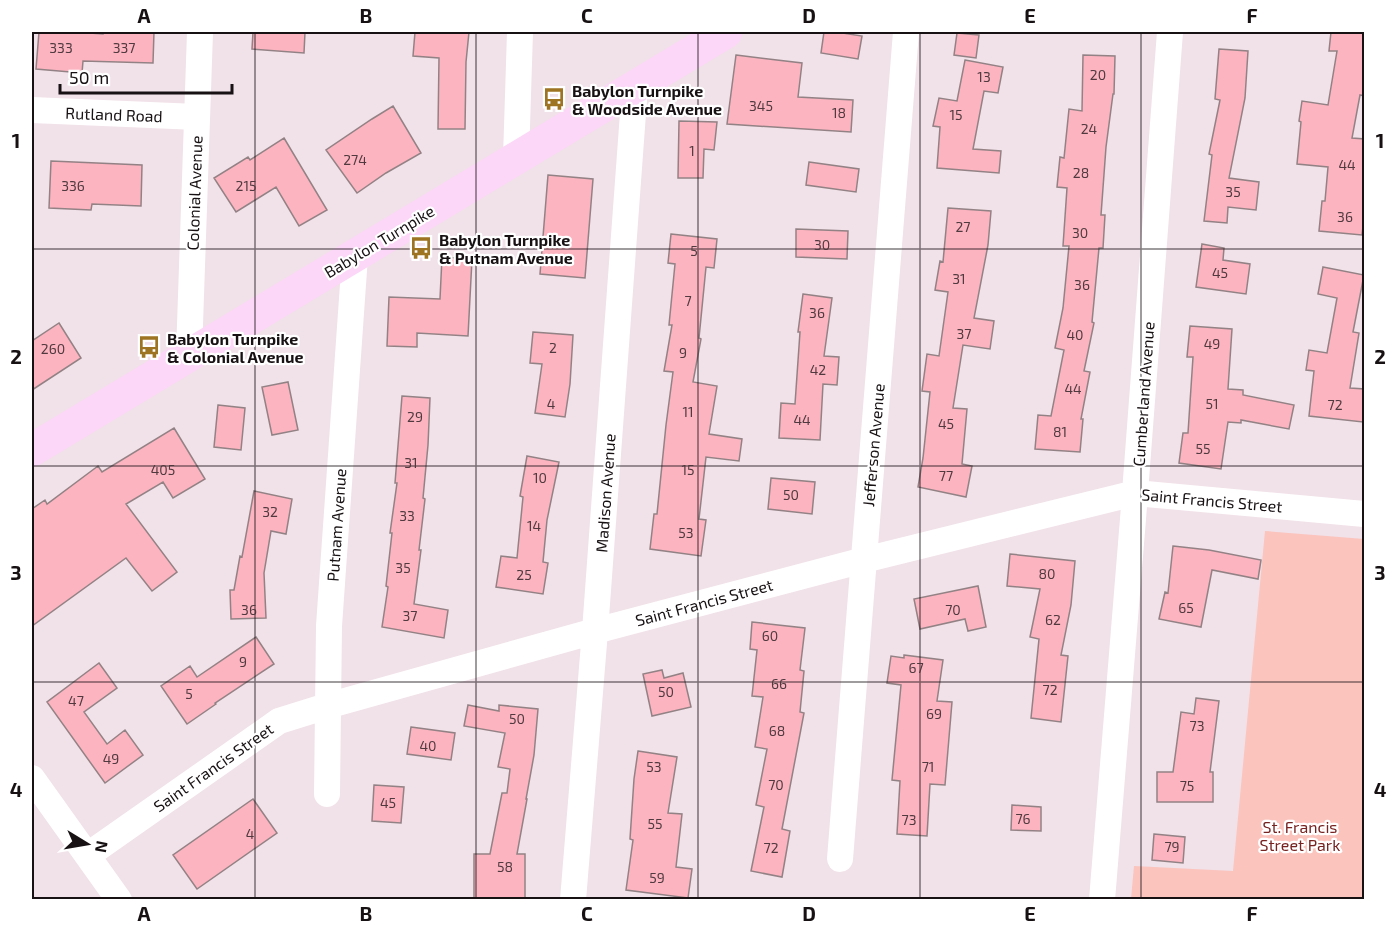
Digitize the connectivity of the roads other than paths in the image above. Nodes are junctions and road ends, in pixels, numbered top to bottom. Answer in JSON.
{"nodes":[{"id":1,"x":200,"y":32,"type":"edge"},
{"id":2,"x":520,"y":32,"type":"edge"},
{"id":3,"x":726,"y":32,"type":"edge"},
{"id":4,"x":906,"y":32,"type":"edge"},
{"id":5,"x":1170,"y":32,"type":"edge"},
{"id":6,"x":634,"y":86,"type":"junction"},
{"id":7,"x":32,"y":110,"type":"edge"},
{"id":8,"x":197,"y":117,"type":"junction"},
{"id":9,"x":516,"y":158,"type":"junction"},
{"id":10,"x":355,"y":256,"type":"junction"},
{"id":11,"x":189,"y":354,"type":"junction"},
{"id":12,"x":32,"y":450,"type":"edge"},
{"id":13,"x":1135,"y":492,"type":"junction"},
{"id":14,"x":1365,"y":514,"type":"edge"},
{"id":15,"x":864,"y":560,"type":"junction"},
{"id":16,"x":595,"y":631,"type":"junction"},
{"id":17,"x":327,"y":706,"type":"junction"},
{"id":18,"x":32,"y":778,"type":"edge"},
{"id":19,"x":327,"y":794,"type":"dead end"},
{"id":20,"x":88,"y":855,"type":"junction"},
{"id":21,"x":840,"y":859,"type":"dead end"},
{"id":22,"x":119,"y":900,"type":"edge"},
{"id":23,"x":573,"y":900,"type":"edge"},
{"id":24,"x":1102,"y":900,"type":"edge"}],
"edges":[{"from":1,"to":8,"type":"street","name":"Colonial Avenue"},
{"from":2,"to":9,"type":"street"},
{"from":3,"to":6,"type":"main road","name":"Babylon Turnpike"},
{"from":4,"to":15,"type":"street","name":"Jefferson Avenue"},
{"from":5,"to":13,"type":"street","name":"Cumberland Avenue"},
{"from":6,"to":9,"type":"main road","name":"Babylon Turnpike"},
{"from":6,"to":16,"type":"street","name":"Madison Avenue"},
{"from":7,"to":8,"type":"street","name":"Rutland Road"},
{"from":8,"to":11,"type":"street","name":"Colonial Avenue"},
{"from":9,"to":10,"type":"main road","name":"Babylon Turnpike"},
{"from":10,"to":11,"type":"main road","name":"Babylon Turnpike"},
{"from":10,"to":17,"type":"street","name":"Putnam Avenue"},
{"from":11,"to":12,"type":"main road","name":"Babylon Turnpike"},
{"from":13,"to":14,"type":"street","name":"Saint Francis Street"},
{"from":13,"to":15,"type":"street","name":"Saint Francis Street"},
{"from":13,"to":24,"type":"street","name":"Cumberland Avenue"},
{"from":15,"to":16,"type":"street","name":"Saint Francis Street"},
{"from":15,"to":21,"type":"street","name":"Jefferson Avenue"},
{"from":16,"to":17,"type":"street","name":"Saint Francis Street"},
{"from":16,"to":23,"type":"street","name":"Madison Avenue"},
{"from":17,"to":19,"type":"street","name":"Putnam Avenue"},
{"from":17,"to":20,"type":"street","name":"Saint Francis Street"},
{"from":18,"to":20,"type":"street"},
{"from":20,"to":22,"type":"street"}]}
